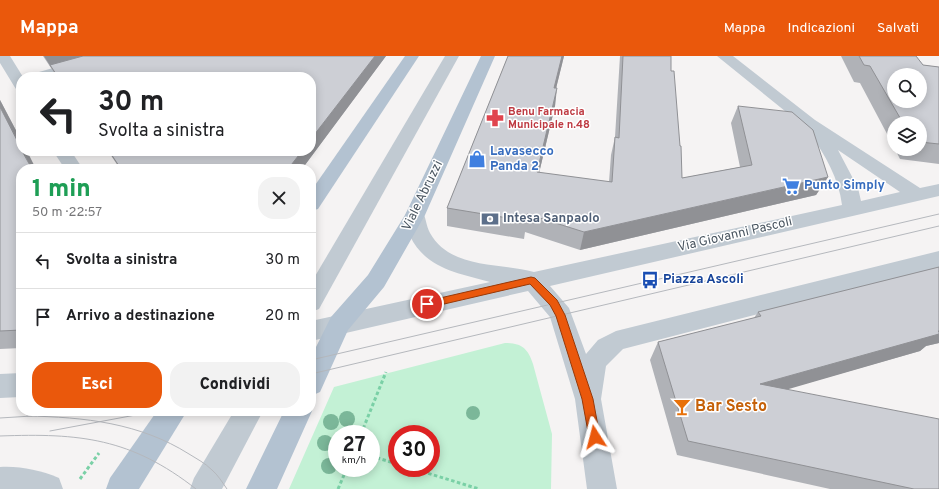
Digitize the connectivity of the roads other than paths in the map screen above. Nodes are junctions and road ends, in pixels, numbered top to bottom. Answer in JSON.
{"nodes":[{"id":1,"x":3,"y":56,"type":"edge"},
{"id":2,"x":110,"y":56,"type":"edge"},
{"id":3,"x":412,"y":56,"type":"edge"},
{"id":4,"x":452,"y":56,"type":"edge"},
{"id":5,"x":488,"y":56,"type":"edge"},
{"id":6,"x":724,"y":56,"type":"edge"},
{"id":7,"x":54,"y":72,"type":"edge"},
{"id":8,"x":16,"y":77,"type":"edge"},
{"id":9,"x":809,"y":123,"type":"junction"},
{"id":10,"x":939,"y":190,"type":"edge"},
{"id":11,"x":917,"y":195,"type":"junction"},
{"id":12,"x":316,"y":198,"type":"edge"},
{"id":13,"x":852,"y":209,"type":"junction"},
{"id":14,"x":415,"y":215,"type":"junction"},
{"id":15,"x":939,"y":259,"type":"edge"},
{"id":16,"x":531,"y":280,"type":"junction"},
{"id":17,"x":316,"y":294,"type":"edge"},
{"id":18,"x":339,"y":324,"type":"junction"},
{"id":19,"x":316,"y":330,"type":"edge"},
{"id":20,"x":316,"y":373,"type":"edge"},
{"id":21,"x":16,"y":385,"type":"edge"},
{"id":22,"x":0,"y":386,"type":"edge"},
{"id":23,"x":588,"y":399,"type":"junction"},
{"id":24,"x":169,"y":416,"type":"edge"},
{"id":25,"x":246,"y":416,"type":"edge"},
{"id":26,"x":296,"y":416,"type":"edge"},
{"id":27,"x":0,"y":482,"type":"edge"},
{"id":28,"x":48,"y":489,"type":"edge"},
{"id":29,"x":121,"y":489,"type":"edge"},
{"id":30,"x":205,"y":489,"type":"edge"},
{"id":31,"x":261,"y":489,"type":"edge"},
{"id":32,"x":602,"y":489,"type":"edge"}],
"edges":[{"from":1,"to":8,"type":"street"},
{"from":2,"to":7,"type":"street"},
{"from":3,"to":12,"type":"main road"},
{"from":4,"to":17,"type":"street"},
{"from":5,"to":14,"type":"main road","name":"Viale Abruzzi"},
{"from":6,"to":9,"type":"street"},
{"from":9,"to":11,"type":"street"},
{"from":9,"to":13,"type":"street"},
{"from":10,"to":11,"type":"street","name":"Via Giovanni Pascoli"},
{"from":11,"to":13,"type":"street","name":"Via Giovanni Pascoli"},
{"from":13,"to":16,"type":"street","name":"Via Giovanni Pascoli"},
{"from":14,"to":16,"type":"street"},
{"from":14,"to":18,"type":"main road","name":"Viale Abruzzi"},
{"from":15,"to":23,"type":"street"},
{"from":16,"to":18,"type":"street","name":"Via Giovanni Pascoli"},
{"from":16,"to":23,"type":"street"},
{"from":18,"to":19,"type":"street","name":"Via Giovanni Pascoli"},
{"from":18,"to":20,"type":"main road","name":"Viale Abruzzi"},
{"from":21,"to":22,"type":"street"},
{"from":23,"to":32,"type":"street"},
{"from":24,"to":29,"type":"main road"},
{"from":25,"to":30,"type":"street"},
{"from":26,"to":31,"type":"main road"},
{"from":27,"to":28,"type":"street"}]}
